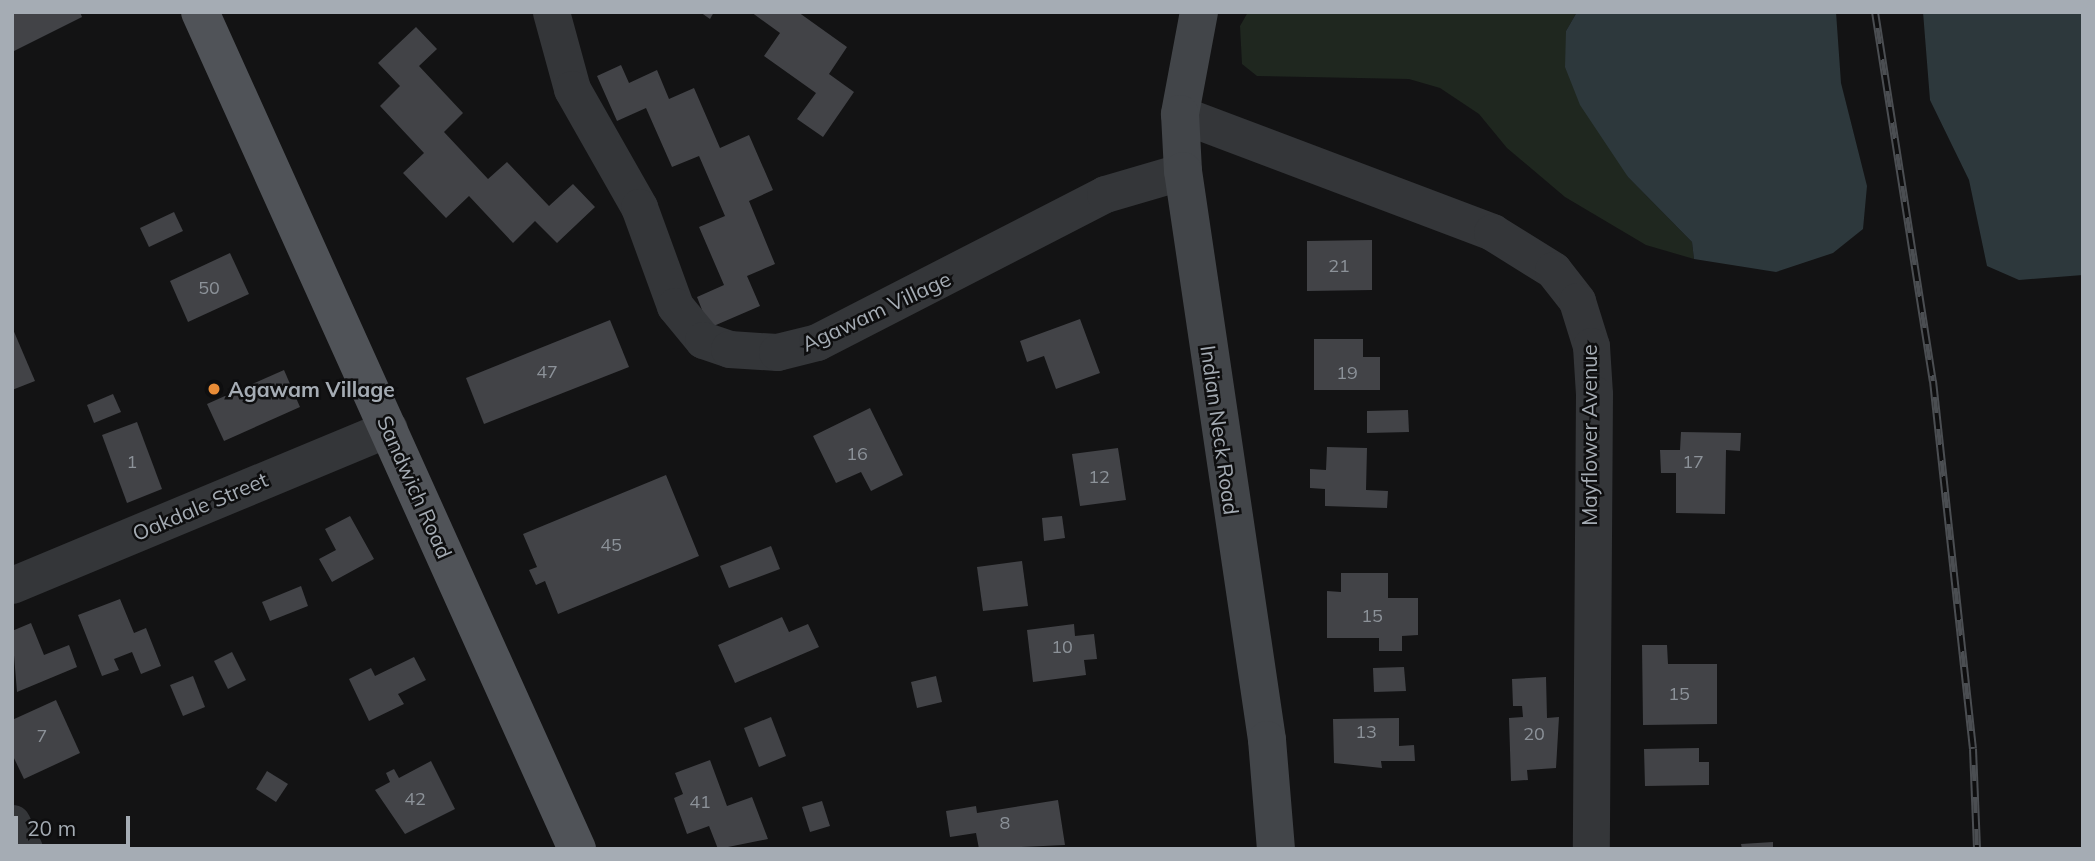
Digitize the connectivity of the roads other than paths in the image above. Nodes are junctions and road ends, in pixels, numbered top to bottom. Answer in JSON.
{"nodes":[{"id":1,"x":200,"y":12,"type":"edge"},
{"id":2,"x":551,"y":12,"type":"edge"},
{"id":3,"x":1199,"y":12,"type":"edge"},
{"id":4,"x":1180,"y":114,"type":"junction"},
{"id":5,"x":1183,"y":171,"type":"junction"},
{"id":6,"x":388,"y":428,"type":"junction"},
{"id":7,"x":12,"y":585,"type":"edge"},
{"id":8,"x":12,"y":823,"type":"edge"},
{"id":9,"x":24,"y":849,"type":"edge"},
{"id":10,"x":576,"y":849,"type":"edge"},
{"id":11,"x":1276,"y":849,"type":"edge"},
{"id":12,"x":1591,"y":849,"type":"edge"}],
"edges":[{"from":1,"to":6,"type":"main road","name":"Sandwich Road"},
{"from":2,"to":5,"type":"street","name":"Agawam Village"},
{"from":3,"to":4,"type":"street","name":"Indian Neck Road"},
{"from":4,"to":5,"type":"street","name":"Indian Neck Road"},
{"from":4,"to":12,"type":"street","name":"Mayflower Avenue"},
{"from":5,"to":11,"type":"street","name":"Indian Neck Road"},
{"from":6,"to":7,"type":"street","name":"Oakdale Street"},
{"from":6,"to":10,"type":"main road","name":"Sandwich Road"},
{"from":8,"to":9,"type":"street"}]}
